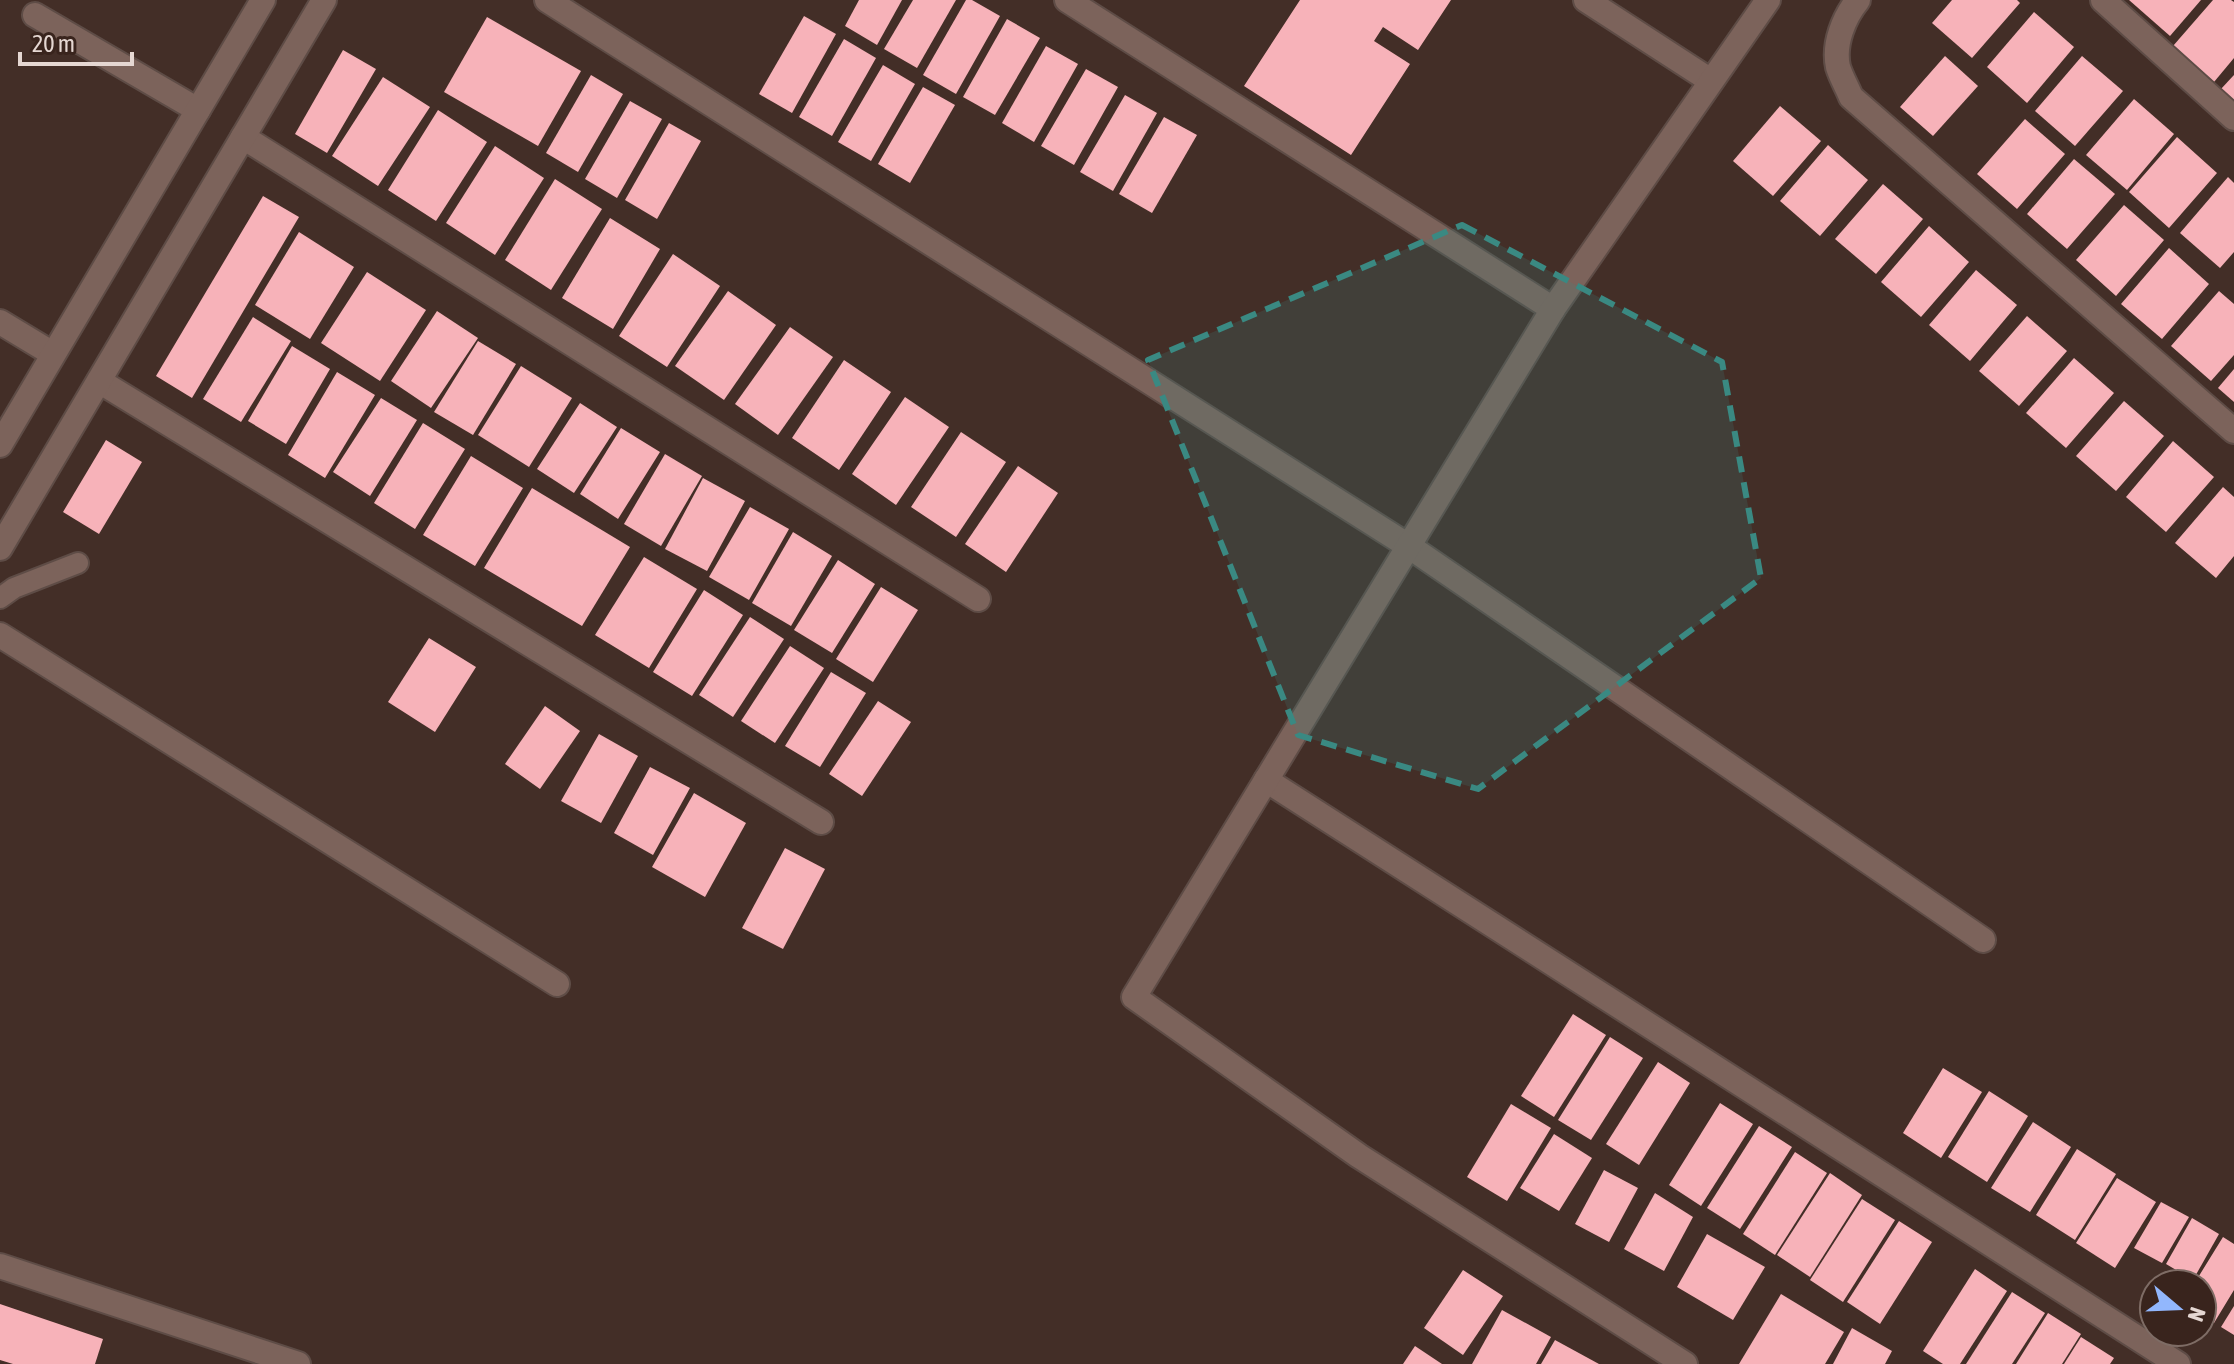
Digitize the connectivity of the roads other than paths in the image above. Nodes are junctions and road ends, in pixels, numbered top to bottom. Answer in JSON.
{"nodes":[{"id":1,"x":263,"y":0,"type":"edge"},
{"id":2,"x":324,"y":0,"type":"edge"},
{"id":3,"x":547,"y":0,"type":"edge"},
{"id":4,"x":1067,"y":0,"type":"edge"},
{"id":5,"x":1586,"y":0,"type":"edge"},
{"id":6,"x":1768,"y":0,"type":"edge"},
{"id":7,"x":1858,"y":0,"type":"edge"},
{"id":8,"x":2103,"y":0,"type":"edge"},
{"id":9,"x":35,"y":15,"type":"dead end"},
{"id":10,"x":1711,"y":81,"type":"junction"},
{"id":11,"x":198,"y":110,"type":"junction"},
{"id":12,"x":2234,"y":118,"type":"edge"},
{"id":13,"x":243,"y":137,"type":"junction"},
{"id":14,"x":1553,"y":309,"type":"junction"},
{"id":15,"x":0,"y":322,"type":"edge"},
{"id":16,"x":53,"y":354,"type":"junction"},
{"id":17,"x":99,"y":381,"type":"junction"},
{"id":18,"x":2234,"y":431,"type":"edge"},
{"id":19,"x":0,"y":445,"type":"edge"},
{"id":20,"x":1410,"y":547,"type":"junction"},
{"id":21,"x":0,"y":548,"type":"edge"},
{"id":22,"x":78,"y":563,"type":"dead end"},
{"id":23,"x":0,"y":598,"type":"edge"},
{"id":24,"x":978,"y":599,"type":"dead end"},
{"id":25,"x":0,"y":635,"type":"edge"},
{"id":26,"x":1266,"y":780,"type":"junction"},
{"id":27,"x":821,"y":822,"type":"dead end"},
{"id":28,"x":1983,"y":940,"type":"dead end"},
{"id":29,"x":557,"y":984,"type":"dead end"},
{"id":30,"x":0,"y":1266,"type":"edge"},
{"id":31,"x":298,"y":1364,"type":"edge"},
{"id":32,"x":1685,"y":1364,"type":"edge"},
{"id":33,"x":2178,"y":1364,"type":"edge"}],
"edges":[{"from":1,"to":11,"type":"street"},
{"from":2,"to":13,"type":"street"},
{"from":3,"to":20,"type":"street"},
{"from":4,"to":14,"type":"street"},
{"from":5,"to":10,"type":"street"},
{"from":6,"to":10,"type":"street"},
{"from":7,"to":18,"type":"street"},
{"from":8,"to":12,"type":"street"},
{"from":9,"to":11,"type":"street"},
{"from":10,"to":14,"type":"street"},
{"from":11,"to":16,"type":"street"},
{"from":13,"to":17,"type":"street"},
{"from":13,"to":24,"type":"street"},
{"from":14,"to":20,"type":"street"},
{"from":15,"to":16,"type":"street"},
{"from":16,"to":19,"type":"street"},
{"from":17,"to":21,"type":"street"},
{"from":17,"to":27,"type":"street"},
{"from":20,"to":26,"type":"street"},
{"from":20,"to":28,"type":"street"},
{"from":22,"to":23,"type":"lane"},
{"from":25,"to":29,"type":"street"},
{"from":26,"to":32,"type":"street"},
{"from":26,"to":33,"type":"street"},
{"from":30,"to":31,"type":"street"}]}
